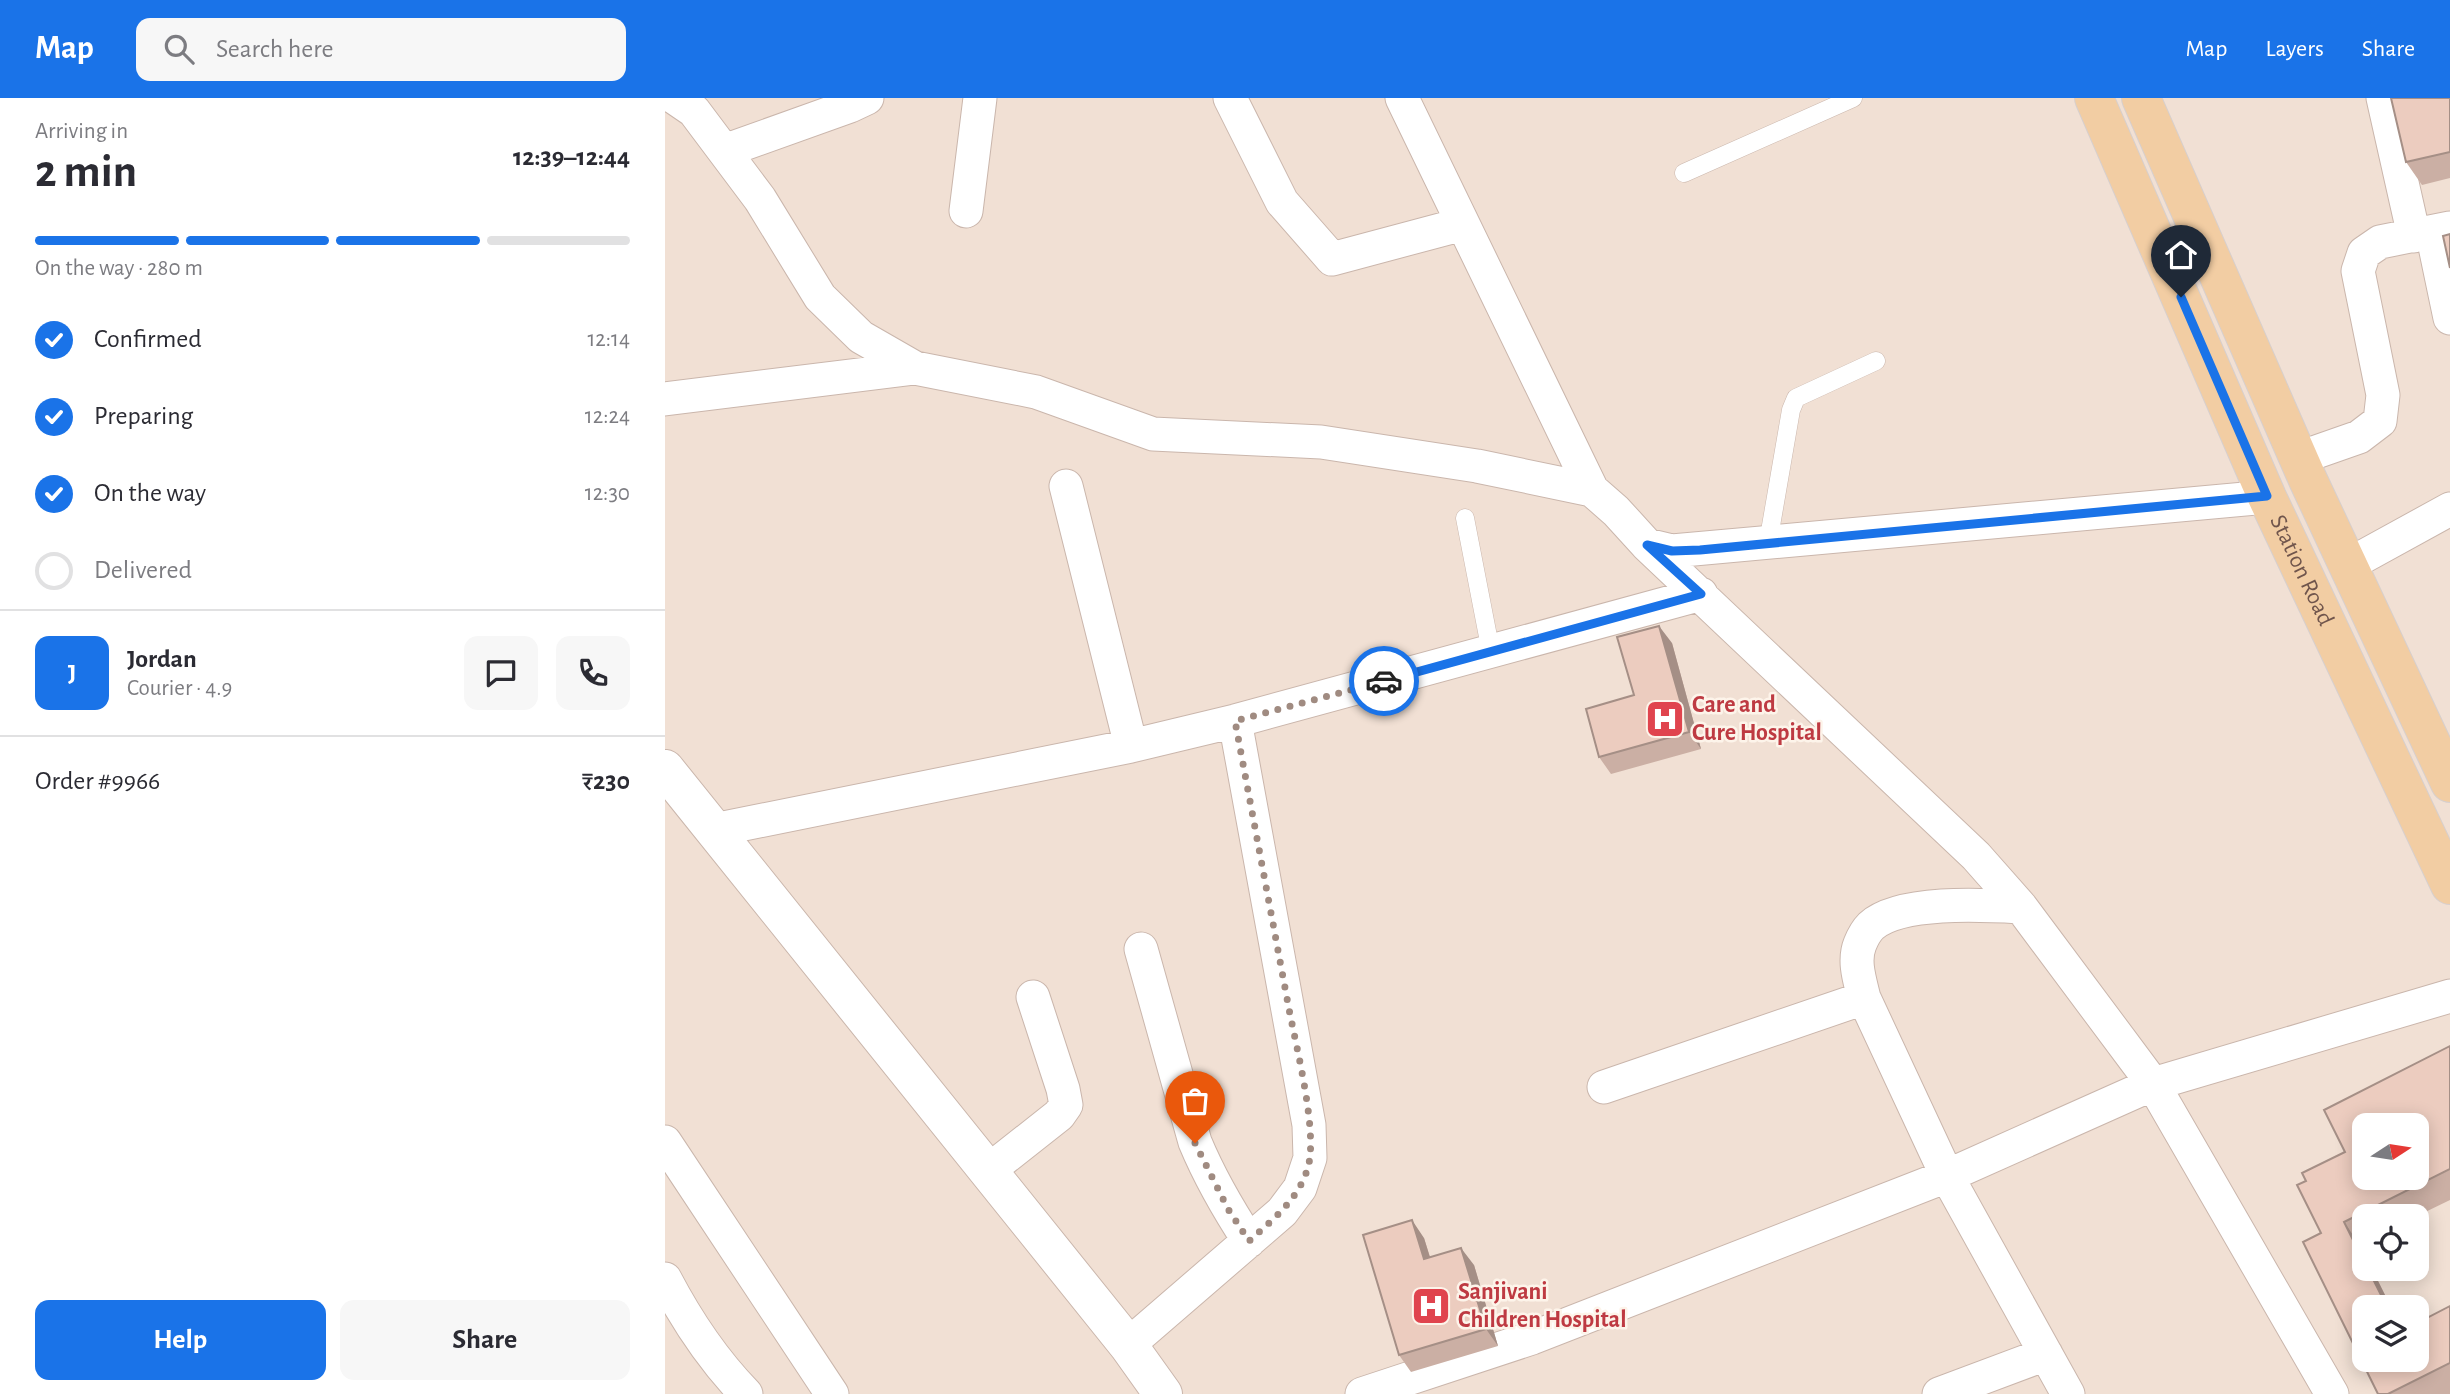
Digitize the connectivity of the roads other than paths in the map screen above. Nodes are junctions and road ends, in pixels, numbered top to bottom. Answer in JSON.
{"nodes":[{"id":1,"x":675,"y":98,"type":"edge"},
{"id":2,"x":867,"y":98,"type":"edge"},
{"id":3,"x":979,"y":98,"type":"edge"},
{"id":4,"x":1230,"y":98,"type":"edge"},
{"id":5,"x":1402,"y":98,"type":"edge"},
{"id":6,"x":1853,"y":98,"type":"edge"},
{"id":7,"x":2094,"y":98,"type":"edge"},
{"id":8,"x":2141,"y":98,"type":"edge"},
{"id":9,"x":2383,"y":98,"type":"edge"},
{"id":10,"x":724,"y":151,"type":"junction"},
{"id":11,"x":1684,"y":173,"type":"dead end"},
{"id":12,"x":966,"y":211,"type":"dead end"},
{"id":13,"x":1463,"y":224,"type":"junction"},
{"id":14,"x":2432,"y":232,"type":"edge"},
{"id":15,"x":2450,"y":318,"type":"edge"},
{"id":16,"x":1876,"y":361,"type":"dead end"},
{"id":17,"x":915,"y":368,"type":"junction"},
{"id":18,"x":665,"y":399,"type":"edge"},
{"id":19,"x":2299,"y":458,"type":"junction"},
{"id":20,"x":1066,"y":486,"type":"dead end"},
{"id":21,"x":1592,"y":490,"type":"junction"},
{"id":22,"x":2267,"y":496,"type":"junction"},
{"id":23,"x":2450,"y":509,"type":"edge"},
{"id":24,"x":1465,"y":518,"type":"dead end"},
{"id":25,"x":1768,"y":543,"type":"junction"},
{"id":26,"x":1647,"y":545,"type":"junction"},
{"id":27,"x":2348,"y":565,"type":"junction"},
{"id":28,"x":1701,"y":594,"type":"junction"},
{"id":29,"x":1491,"y":652,"type":"junction"},
{"id":30,"x":1235,"y":721,"type":"junction"},
{"id":31,"x":1131,"y":746,"type":"junction"},
{"id":32,"x":665,"y":769,"type":"edge"},
{"id":33,"x":2450,"y":783,"type":"edge"},
{"id":34,"x":714,"y":830,"type":"junction"},
{"id":35,"x":2450,"y":885,"type":"edge"},
{"id":36,"x":2021,"y":906,"type":"junction"},
{"id":37,"x":1141,"y":949,"type":"dead end"},
{"id":38,"x":2450,"y":996,"type":"edge"},
{"id":39,"x":1033,"y":997,"type":"dead end"},
{"id":40,"x":1864,"y":998,"type":"junction"},
{"id":41,"x":2153,"y":1084,"type":"junction"},
{"id":42,"x":1604,"y":1087,"type":"dead end"},
{"id":43,"x":665,"y":1142,"type":"edge"},
{"id":44,"x":988,"y":1171,"type":"junction"},
{"id":45,"x":1947,"y":1175,"type":"junction"},
{"id":46,"x":1249,"y":1241,"type":"junction"},
{"id":47,"x":665,"y":1279,"type":"edge"},
{"id":48,"x":1128,"y":1345,"type":"junction"},
{"id":49,"x":2046,"y":1354,"type":"junction"},
{"id":50,"x":746,"y":1394,"type":"edge"},
{"id":51,"x":832,"y":1394,"type":"edge"},
{"id":52,"x":1163,"y":1394,"type":"edge"},
{"id":53,"x":1362,"y":1394,"type":"edge"},
{"id":54,"x":1939,"y":1394,"type":"edge"},
{"id":55,"x":2068,"y":1394,"type":"edge"},
{"id":56,"x":2332,"y":1394,"type":"edge"}],
"edges":[{"from":1,"to":10,"type":"street"},
{"from":2,"to":10,"type":"street"},
{"from":3,"to":12,"type":"street"},
{"from":4,"to":13,"type":"street"},
{"from":5,"to":13,"type":"street"},
{"from":6,"to":11,"type":"lane"},
{"from":7,"to":22,"type":"main road","name":"Station Road"},
{"from":8,"to":19,"type":"main road","name":"Station Road"},
{"from":9,"to":14,"type":"street"},
{"from":10,"to":17,"type":"street"},
{"from":13,"to":21,"type":"street"},
{"from":14,"to":15,"type":"street"},
{"from":14,"to":19,"type":"street"},
{"from":16,"to":25,"type":"lane"},
{"from":17,"to":18,"type":"street"},
{"from":17,"to":21,"type":"street"},
{"from":19,"to":27,"type":"main road","name":"Station Road"},
{"from":20,"to":31,"type":"street"},
{"from":21,"to":26,"type":"street"},
{"from":22,"to":25,"type":"street"},
{"from":22,"to":35,"type":"main road","name":"Station Road"},
{"from":23,"to":27,"type":"street"},
{"from":24,"to":29,"type":"lane"},
{"from":25,"to":26,"type":"street"},
{"from":26,"to":28,"type":"street"},
{"from":27,"to":33,"type":"main road","name":"Station Road"},
{"from":28,"to":29,"type":"street"},
{"from":28,"to":36,"type":"street"},
{"from":29,"to":30,"type":"street"},
{"from":30,"to":31,"type":"street"},
{"from":30,"to":46,"type":"street"},
{"from":31,"to":34,"type":"street"},
{"from":32,"to":34,"type":"street"},
{"from":34,"to":44,"type":"street"},
{"from":36,"to":40,"type":"street"},
{"from":36,"to":41,"type":"street"},
{"from":37,"to":46,"type":"street"},
{"from":38,"to":41,"type":"street"},
{"from":39,"to":44,"type":"street"},
{"from":40,"to":42,"type":"street"},
{"from":40,"to":45,"type":"street"},
{"from":41,"to":45,"type":"street"},
{"from":41,"to":56,"type":"street"},
{"from":43,"to":51,"type":"street"},
{"from":44,"to":48,"type":"street"},
{"from":45,"to":49,"type":"street"},
{"from":45,"to":53,"type":"street"},
{"from":46,"to":48,"type":"street"},
{"from":47,"to":50,"type":"street"},
{"from":48,"to":52,"type":"street"},
{"from":49,"to":54,"type":"street"},
{"from":49,"to":55,"type":"street"}]}
